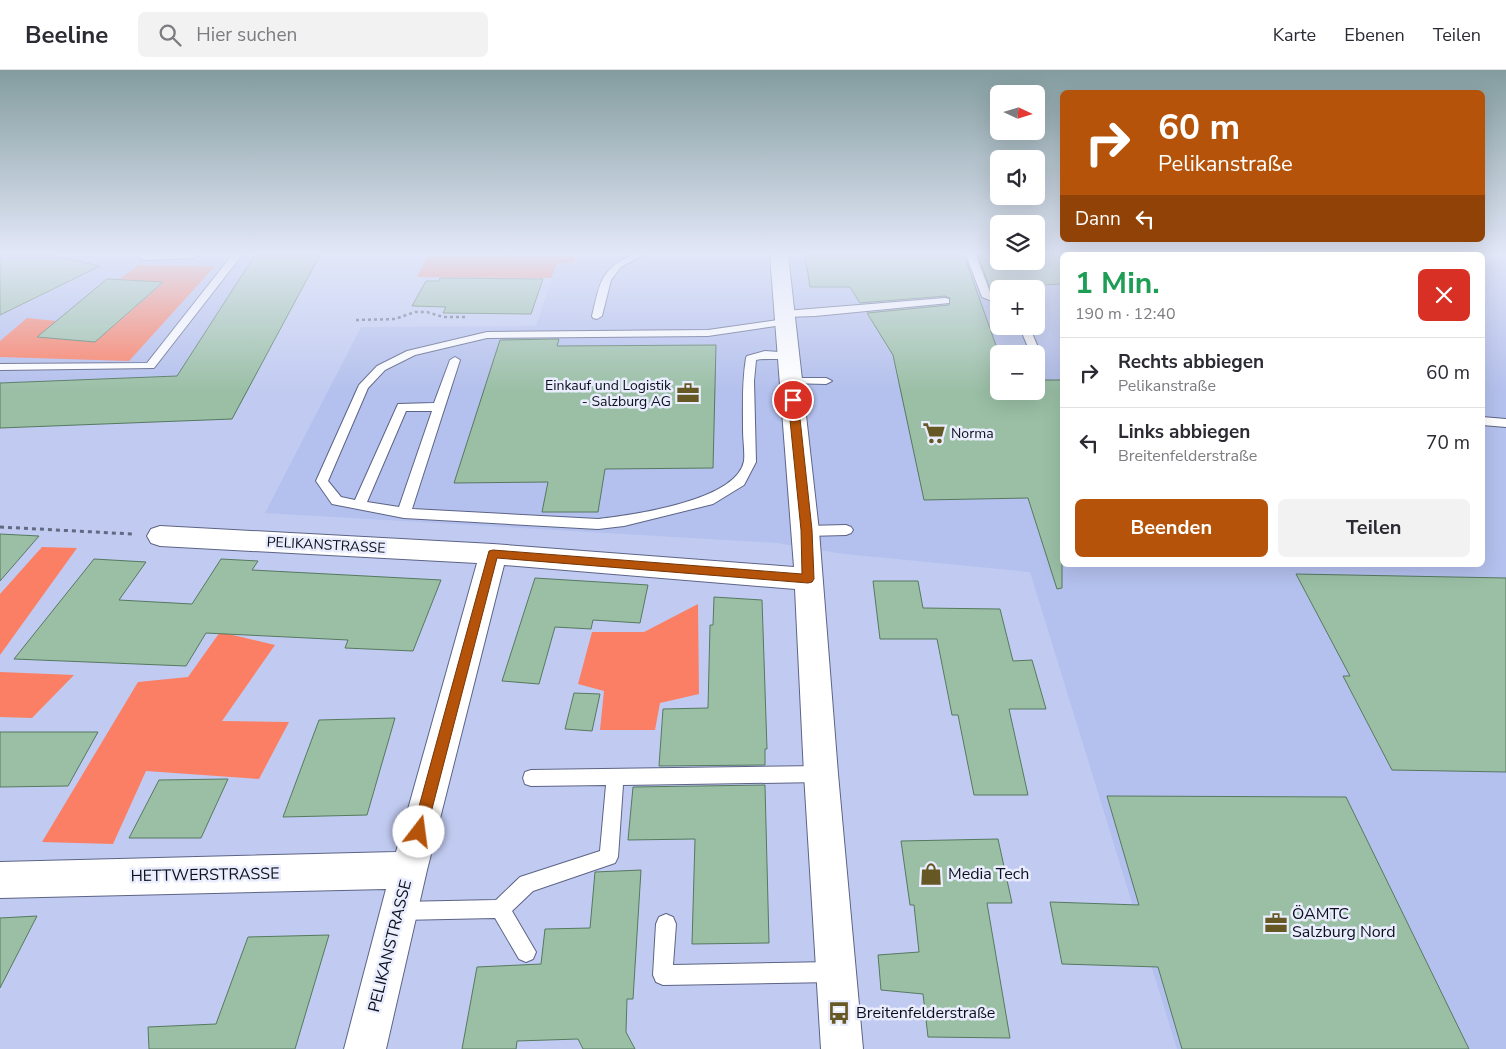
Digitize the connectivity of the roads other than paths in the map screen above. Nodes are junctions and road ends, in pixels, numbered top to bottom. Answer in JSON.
{"nodes":[{"id":1,"x":201,"y":301,"type":"edge"},
{"id":2,"x":601,"y":301,"type":"edge"},
{"id":3,"x":783,"y":301,"type":"edge"},
{"id":4,"x":945,"y":301,"type":"dead end"},
{"id":5,"x":597,"y":316,"type":"dead end"},
{"id":6,"x":785,"y":318,"type":"junction"},
{"id":7,"x":1028,"y":335,"type":"edge"},
{"id":8,"x":1032,"y":345,"type":"dead end"},
{"id":9,"x":455,"y":360,"type":"dead end"},
{"id":10,"x":0,"y":367,"type":"edge"},
{"id":11,"x":790,"y":368,"type":"junction"},
{"id":12,"x":826,"y":381,"type":"dead end"},
{"id":13,"x":439,"y":407,"type":"junction"},
{"id":14,"x":1485,"y":421,"type":"edge"},
{"id":15,"x":1506,"y":423,"type":"edge"},
{"id":16,"x":360,"y":505,"type":"junction"},
{"id":17,"x":404,"y":513,"type":"junction"},
{"id":18,"x":806,"y":530,"type":"junction"},
{"id":19,"x":846,"y":530,"type":"dead end"},
{"id":20,"x":160,"y":536,"type":"road end"},
{"id":21,"x":493,"y":554,"type":"junction"},
{"id":22,"x":808,"y":579,"type":"junction"},
{"id":23,"x":821,"y":774,"type":"junction"},
{"id":24,"x":615,"y":777,"type":"junction"},
{"id":25,"x":531,"y":778,"type":"dead end"},
{"id":26,"x":409,"y":870,"type":"junction"},
{"id":27,"x":0,"y":880,"type":"edge"},
{"id":28,"x":500,"y":909,"type":"junction"},
{"id":29,"x":399,"y":911,"type":"junction"},
{"id":30,"x":666,"y":924,"type":"dead end"},
{"id":31,"x":526,"y":952,"type":"dead end"},
{"id":32,"x":836,"y":972,"type":"junction"},
{"id":33,"x":366,"y":1049,"type":"edge"},
{"id":34,"x":842,"y":1049,"type":"edge"}],
"edges":[{"from":1,"to":10,"type":"lane"},
{"from":2,"to":5,"type":"lane"},
{"from":3,"to":6,"type":"street"},
{"from":4,"to":6,"type":"lane"},
{"from":6,"to":11,"type":"street"},
{"from":6,"to":16,"type":"lane"},
{"from":7,"to":8,"type":"lane"},
{"from":9,"to":13,"type":"lane"},
{"from":11,"to":12,"type":"lane"},
{"from":11,"to":17,"type":"lane"},
{"from":11,"to":18,"type":"street"},
{"from":13,"to":16,"type":"lane"},
{"from":13,"to":17,"type":"lane"},
{"from":14,"to":15,"type":"lane"},
{"from":16,"to":17,"type":"lane"},
{"from":18,"to":19,"type":"lane"},
{"from":18,"to":22,"type":"street"},
{"from":20,"to":21,"type":"street","name":"PELIKANSTRASSE"},
{"from":21,"to":22,"type":"street","name":"PELIKANSTRASSE"},
{"from":21,"to":26,"type":"street","name":"PELIKANSTRASSE"},
{"from":22,"to":23,"type":"street"},
{"from":23,"to":24,"type":"lane"},
{"from":23,"to":32,"type":"street"},
{"from":24,"to":25,"type":"lane"},
{"from":24,"to":28,"type":"lane"},
{"from":26,"to":27,"type":"street","name":"HETTWERSTRASSE"},
{"from":26,"to":29,"type":"street","name":"PELIKANSTRASSE"},
{"from":28,"to":29,"type":"lane"},
{"from":28,"to":31,"type":"lane"},
{"from":29,"to":33,"type":"street","name":"PELIKANSTRASSE"},
{"from":30,"to":32,"type":"lane"},
{"from":32,"to":34,"type":"street"}]}
